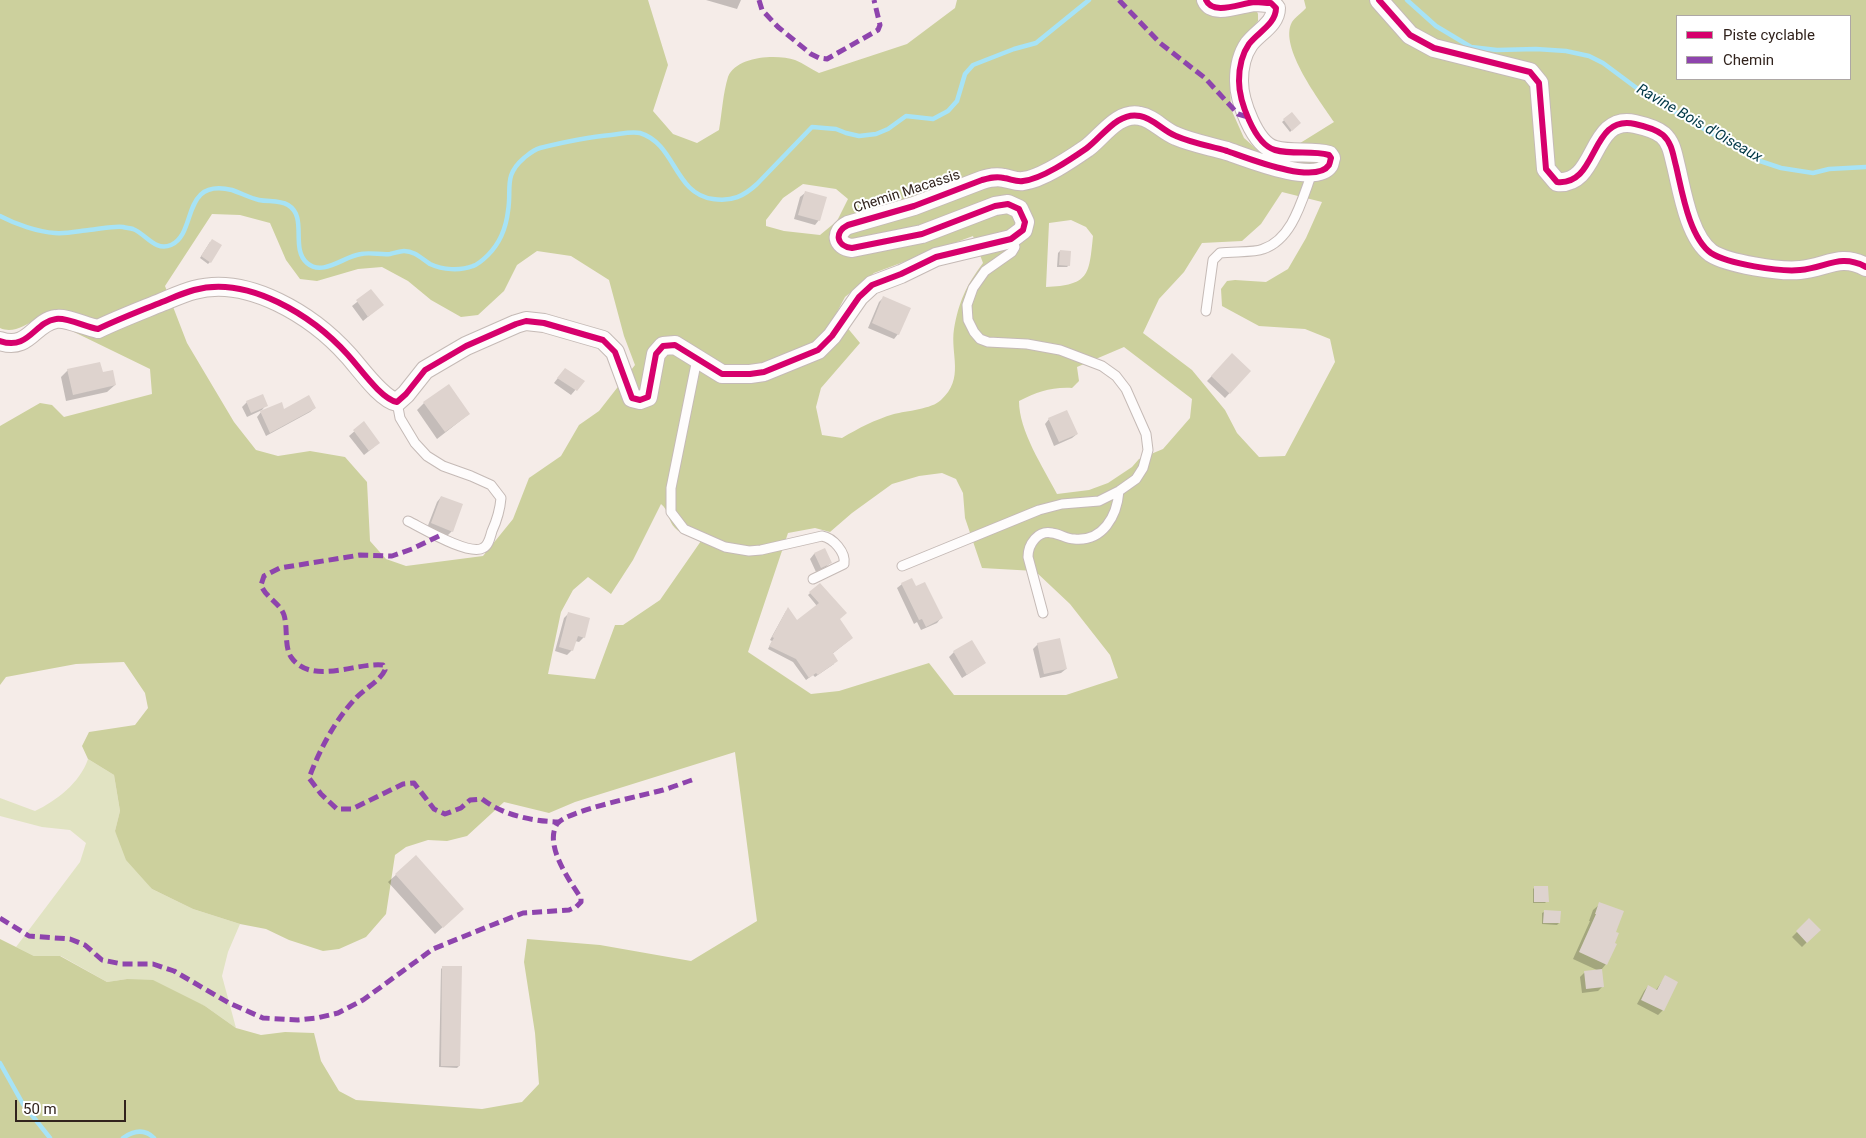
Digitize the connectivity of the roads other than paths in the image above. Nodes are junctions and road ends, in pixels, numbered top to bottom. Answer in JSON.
{"nodes":[{"id":1,"x":1206,"y":0,"type":"edge"},
{"id":2,"x":1379,"y":0,"type":"edge"},
{"id":3,"x":1312,"y":173,"type":"junction"},
{"id":4,"x":1011,"y":239,"type":"junction"},
{"id":5,"x":1866,"y":267,"type":"edge"},
{"id":6,"x":1206,"y":311,"type":"dead end"},
{"id":7,"x":0,"y":341,"type":"edge"},
{"id":8,"x":697,"y":359,"type":"junction"},
{"id":9,"x":397,"y":402,"type":"junction"},
{"id":10,"x":1119,"y":491,"type":"junction"},
{"id":11,"x":408,"y":522,"type":"dead end"},
{"id":12,"x":902,"y":566,"type":"dead end"},
{"id":13,"x":814,"y":579,"type":"dead end"},
{"id":14,"x":1044,"y":613,"type":"dead end"}],
"edges":[{"from":1,"to":3,"type":"street"},
{"from":2,"to":5,"type":"street"},
{"from":3,"to":4,"type":"street","name":"Chemin Macassis"},
{"from":3,"to":6,"type":"lane"},
{"from":4,"to":8,"type":"street"},
{"from":4,"to":10,"type":"lane"},
{"from":7,"to":9,"type":"street"},
{"from":8,"to":9,"type":"street"},
{"from":8,"to":13,"type":"lane"},
{"from":9,"to":11,"type":"lane"},
{"from":10,"to":12,"type":"lane"},
{"from":10,"to":14,"type":"lane"}]}
